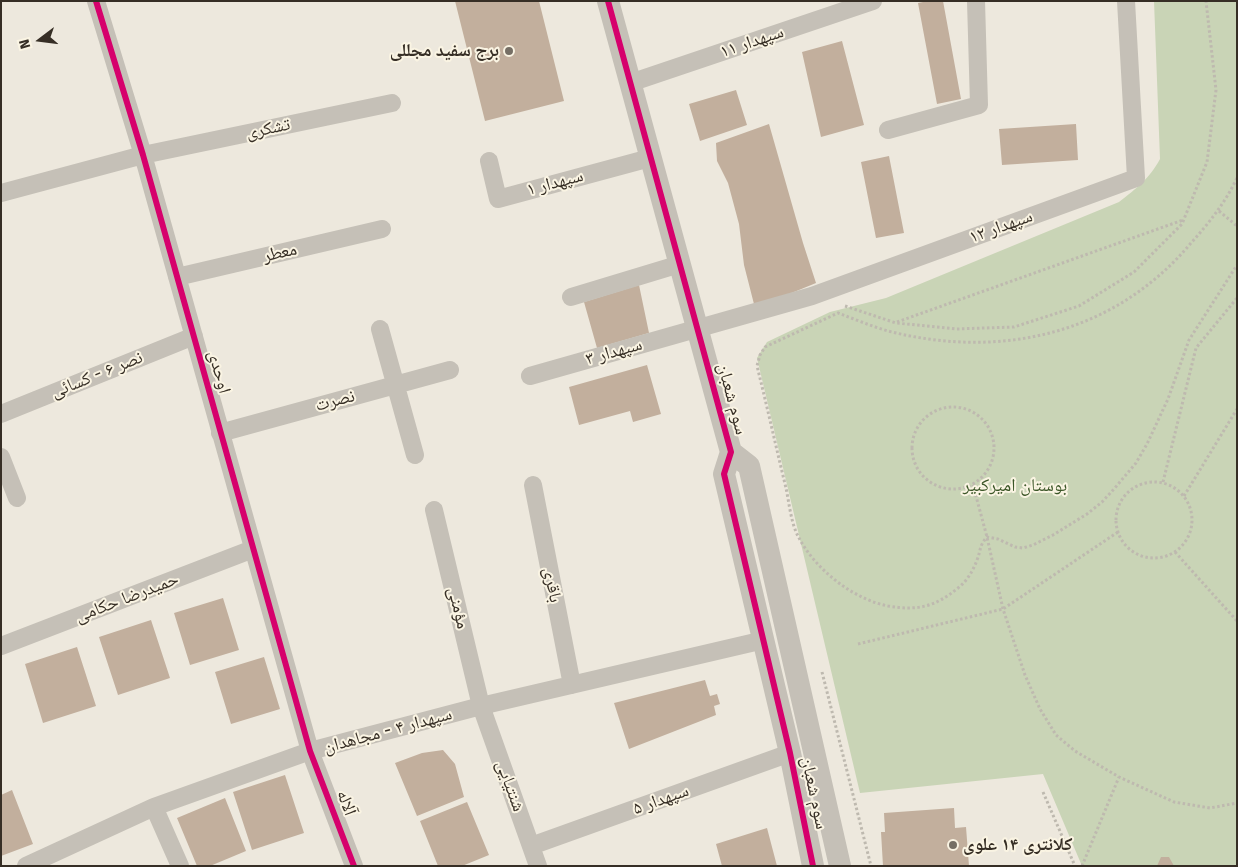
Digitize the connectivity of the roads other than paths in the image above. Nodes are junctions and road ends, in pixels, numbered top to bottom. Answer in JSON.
{"nodes":[{"id":1,"x":96,"y":1,"type":"edge"},
{"id":2,"x":608,"y":1,"type":"edge"},
{"id":3,"x":873,"y":1,"type":"edge"},
{"id":4,"x":976,"y":1,"type":"edge"},
{"id":5,"x":1126,"y":1,"type":"edge"},
{"id":6,"x":630,"y":83,"type":"junction"},
{"id":7,"x":392,"y":103,"type":"dead end"},
{"id":8,"x":888,"y":130,"type":"dead end"},
{"id":9,"x":143,"y":156,"type":"junction"},
{"id":10,"x":650,"y":158,"type":"junction"},
{"id":11,"x":489,"y":161,"type":"dead end"},
{"id":12,"x":1,"y":193,"type":"edge"},
{"id":13,"x":382,"y":230,"type":"dead end"},
{"id":14,"x":680,"y":264,"type":"junction"},
{"id":15,"x":177,"y":277,"type":"junction"},
{"id":16,"x":571,"y":297,"type":"dead end"},
{"id":17,"x":697,"y":328,"type":"junction"},
{"id":18,"x":380,"y":329,"type":"dead end"},
{"id":19,"x":194,"y":336,"type":"junction"},
{"id":20,"x":450,"y":370,"type":"dead end"},
{"id":21,"x":530,"y":376,"type":"dead end"},
{"id":22,"x":396,"y":385,"type":"junction"},
{"id":23,"x":1,"y":414,"type":"edge"},
{"id":24,"x":220,"y":433,"type":"junction"},
{"id":25,"x":731,"y":452,"type":"junction"},
{"id":26,"x":415,"y":455,"type":"dead end"},
{"id":27,"x":1,"y":457,"type":"edge"},
{"id":28,"x":533,"y":485,"type":"dead end"},
{"id":29,"x":17,"y":498,"type":"dead end"},
{"id":30,"x":434,"y":510,"type":"dead end"},
{"id":31,"x":253,"y":549,"type":"junction"},
{"id":32,"x":764,"y":640,"type":"junction"},
{"id":33,"x":1,"y":646,"type":"edge"},
{"id":34,"x":572,"y":685,"type":"junction"},
{"id":35,"x":481,"y":706,"type":"junction"},
{"id":36,"x":310,"y":751,"type":"junction"},
{"id":37,"x":790,"y":754,"type":"junction"},
{"id":38,"x":154,"y":807,"type":"junction"},
{"id":39,"x":531,"y":846,"type":"junction"},
{"id":40,"x":26,"y":866,"type":"edge"},
{"id":41,"x":180,"y":866,"type":"edge"},
{"id":42,"x":354,"y":866,"type":"edge"},
{"id":43,"x":538,"y":866,"type":"edge"},
{"id":44,"x":813,"y":866,"type":"edge"},
{"id":45,"x":840,"y":866,"type":"edge"}],
"edges":[{"from":1,"to":9,"type":"street","name":"اوحدی"},
{"from":2,"to":6,"type":"street","name":"سوم شعبان"},
{"from":3,"to":6,"type":"street","name":"سپهدار ۱۱"},
{"from":4,"to":8,"type":"street"},
{"from":5,"to":17,"type":"street","name":"سپهدار ۱۲"},
{"from":6,"to":10,"type":"street","name":"سوم شعبان"},
{"from":7,"to":9,"type":"street","name":"تشکری"},
{"from":9,"to":12,"type":"street","name":"تشکری"},
{"from":9,"to":15,"type":"street","name":"اوحدی"},
{"from":10,"to":11,"type":"street","name":"سپهدار ۱"},
{"from":10,"to":14,"type":"street","name":"سوم شعبان"},
{"from":13,"to":15,"type":"street","name":"معطر"},
{"from":14,"to":16,"type":"street"},
{"from":14,"to":17,"type":"street","name":"سوم شعبان"},
{"from":15,"to":19,"type":"street","name":"اوحدی"},
{"from":17,"to":21,"type":"street","name":"سپهدار ۳"},
{"from":17,"to":25,"type":"street","name":"سوم شعبان"},
{"from":18,"to":22,"type":"street"},
{"from":19,"to":23,"type":"street","name":"نصر ۶ - کسائی"},
{"from":19,"to":24,"type":"street","name":"اوحدی"},
{"from":20,"to":22,"type":"street","name":"نصرت"},
{"from":22,"to":24,"type":"street","name":"نصرت"},
{"from":22,"to":26,"type":"street"},
{"from":24,"to":31,"type":"street","name":"اوحدی"},
{"from":25,"to":32,"type":"street","name":"سوم شعبان"},
{"from":25,"to":45,"type":"street","name":"سوم شعبان"},
{"from":27,"to":29,"type":"street"},
{"from":28,"to":34,"type":"street","name":"باقری"},
{"from":30,"to":35,"type":"street","name":"مؤمنی"},
{"from":31,"to":33,"type":"street","name":"حمیدرضا حکامی"},
{"from":31,"to":36,"type":"street","name":"اوحدی"},
{"from":32,"to":34,"type":"street","name":"سپهدار ۴ - مجاهدان"},
{"from":32,"to":37,"type":"street","name":"سوم شعبان"},
{"from":34,"to":35,"type":"street","name":"سپهدار ۴ - مجاهدان"},
{"from":35,"to":36,"type":"street","name":"سپهدار ۴ - مجاهدان"},
{"from":35,"to":39,"type":"street","name":"شنتیایی"},
{"from":36,"to":38,"type":"street","name":"سپهدار ۴ - مجاهدان"},
{"from":36,"to":42,"type":"street","name":"آلاله"},
{"from":37,"to":39,"type":"street","name":"سپهدار ۵"},
{"from":37,"to":44,"type":"street","name":"سوم شعبان"},
{"from":38,"to":40,"type":"street","name":"سپهدار ۴ - مجاهدان"},
{"from":38,"to":41,"type":"street"},
{"from":39,"to":43,"type":"street","name":"شنتیایی"}]}
